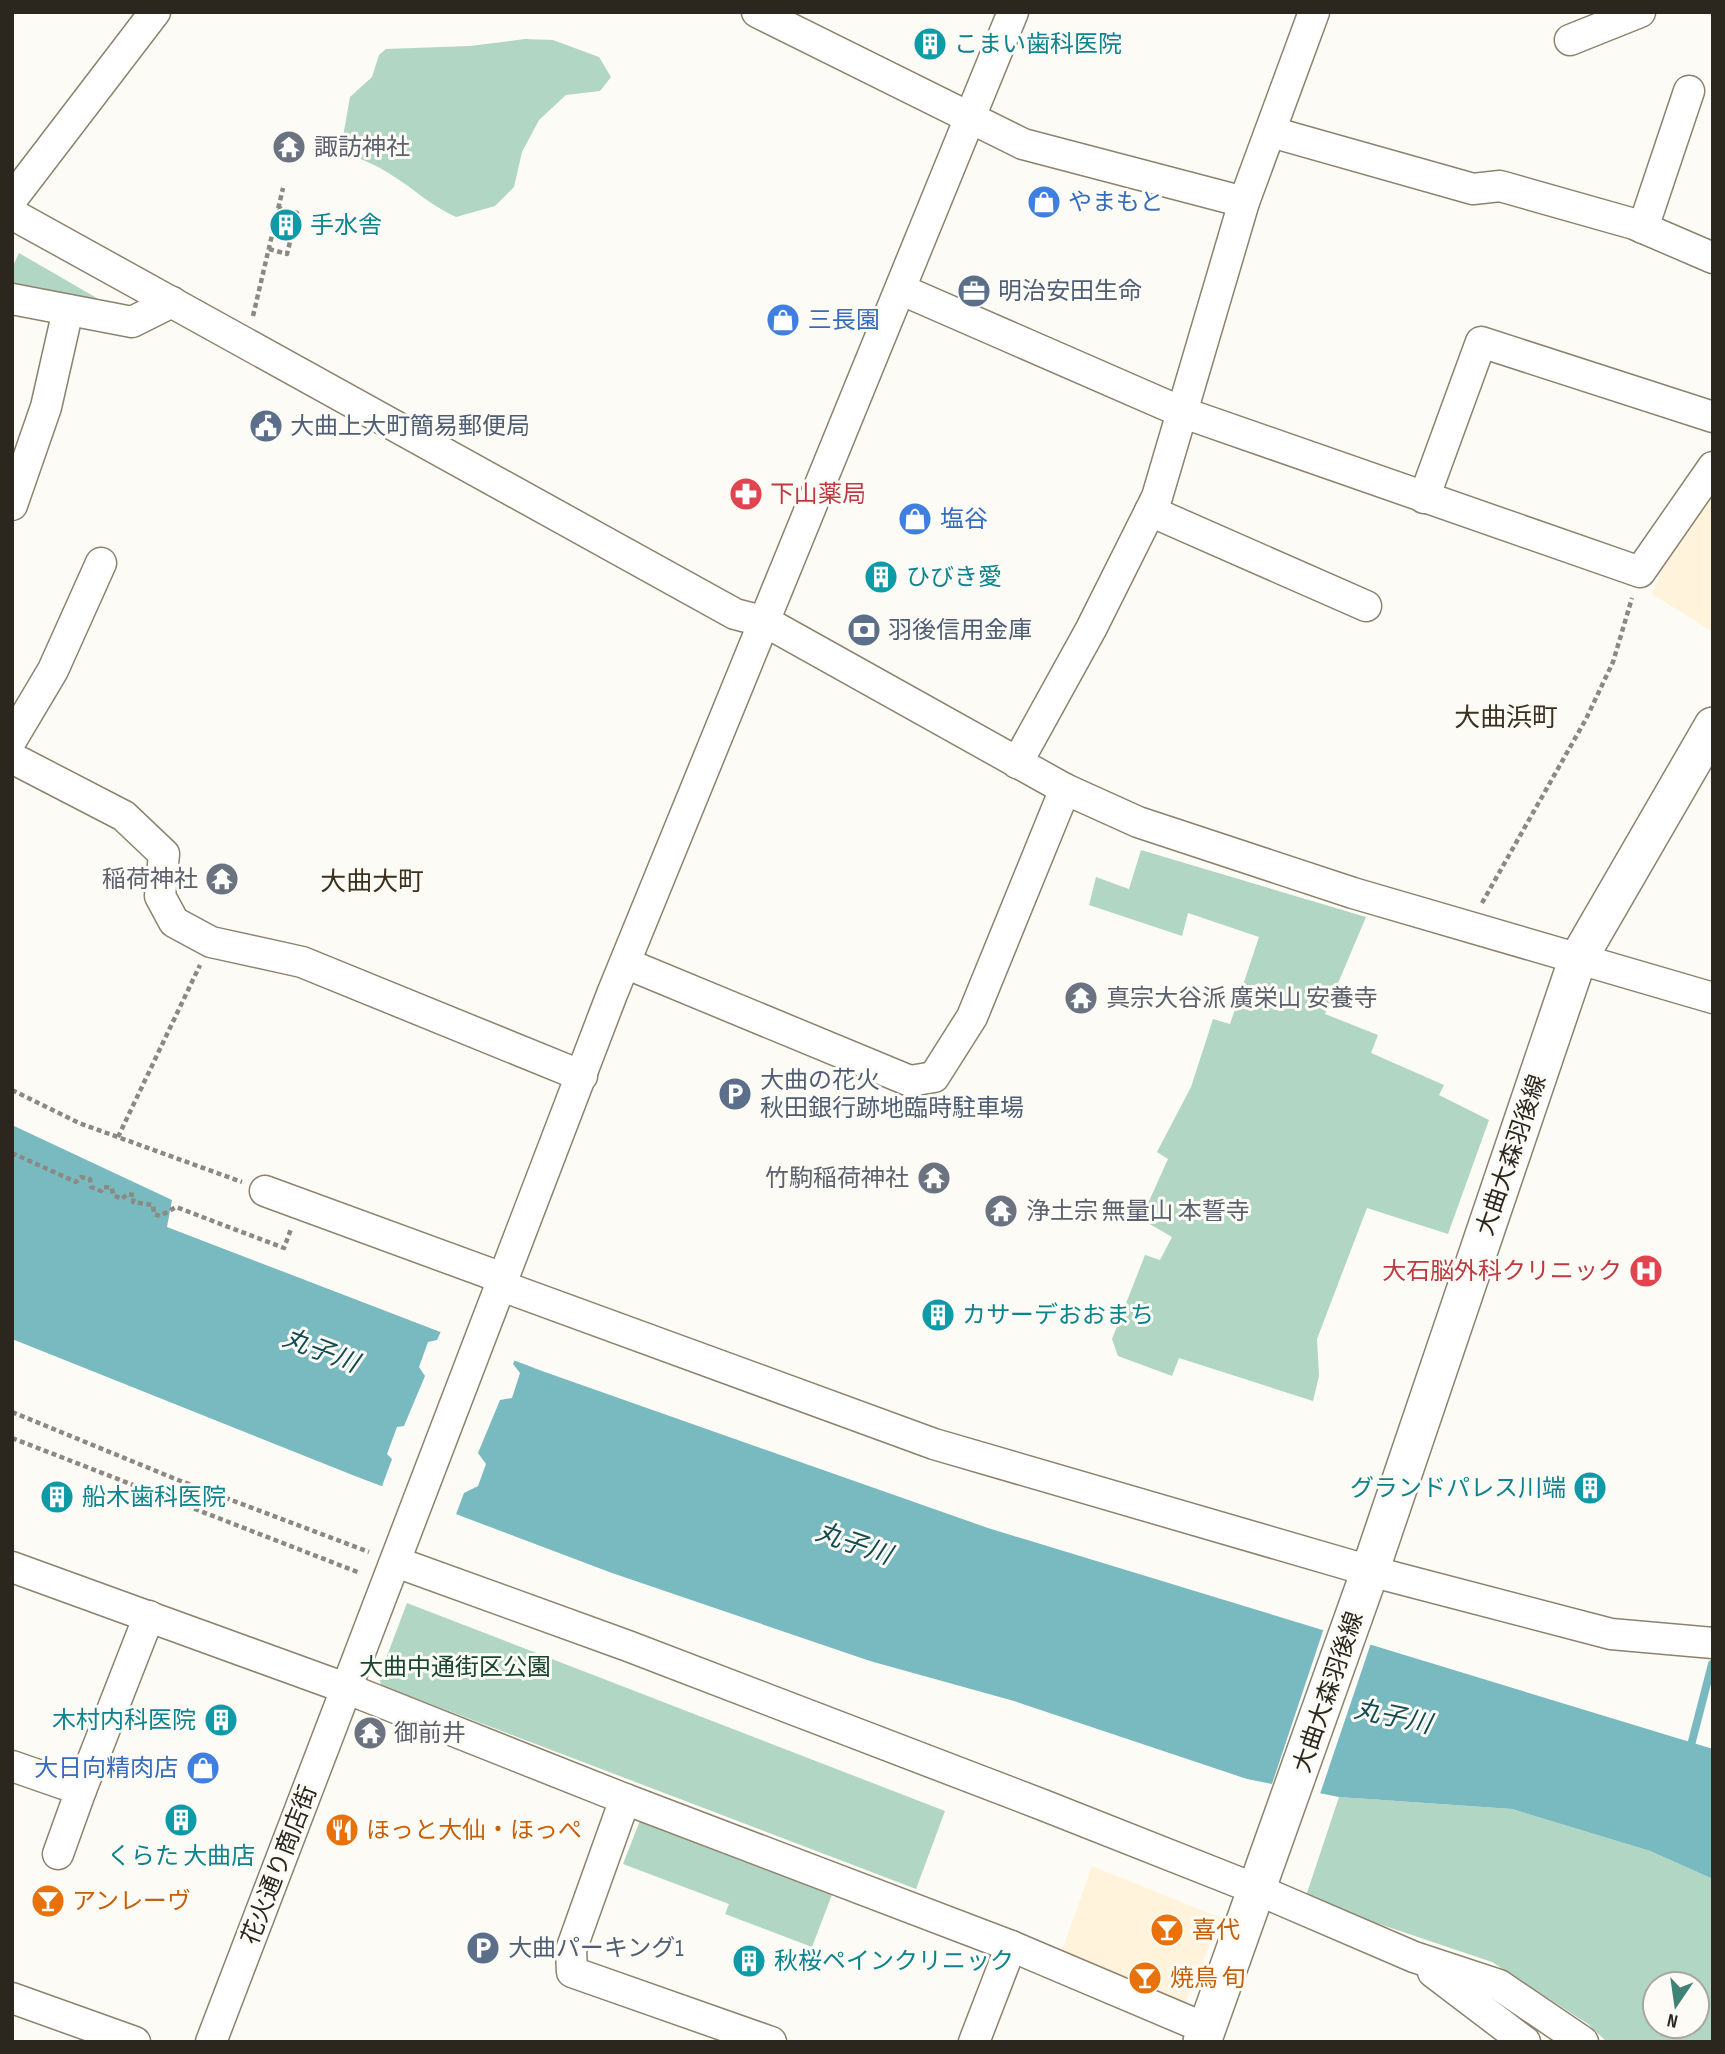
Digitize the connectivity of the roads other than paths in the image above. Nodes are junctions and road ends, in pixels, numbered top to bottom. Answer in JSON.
{"nodes":[{"id":1,"x":155,"y":12,"type":"edge"},
{"id":2,"x":757,"y":12,"type":"edge"},
{"id":3,"x":1013,"y":12,"type":"edge"},
{"id":4,"x":1314,"y":12,"type":"edge"},
{"id":5,"x":1640,"y":12,"type":"edge"},
{"id":6,"x":1570,"y":40,"type":"dead end"},
{"id":7,"x":1689,"y":91,"type":"dead end"},
{"id":8,"x":972,"y":117,"type":"junction"},
{"id":9,"x":1271,"y":132,"type":"junction"},
{"id":10,"x":1244,"y":202,"type":"junction"},
{"id":11,"x":15,"y":217,"type":"edge"},
{"id":12,"x":1643,"y":228,"type":"junction"},
{"id":13,"x":1713,"y":258,"type":"edge"},
{"id":14,"x":902,"y":290,"type":"junction"},
{"id":15,"x":12,"y":299,"type":"edge"},
{"id":16,"x":172,"y":302,"type":"junction"},
{"id":17,"x":68,"y":310,"type":"junction"},
{"id":18,"x":1184,"y":413,"type":"junction"},
{"id":19,"x":1713,"y":418,"type":"edge"},
{"id":20,"x":1713,"y":467,"type":"edge"},
{"id":21,"x":1424,"y":498,"type":"junction"},
{"id":22,"x":12,"y":505,"type":"edge"},
{"id":23,"x":1150,"y":511,"type":"junction"},
{"id":24,"x":101,"y":563,"type":"dead end"},
{"id":25,"x":1366,"y":606,"type":"dead end"},
{"id":26,"x":766,"y":622,"type":"junction"},
{"id":27,"x":1713,"y":726,"type":"edge"},
{"id":28,"x":12,"y":739,"type":"edge"},
{"id":29,"x":12,"y":758,"type":"edge"},
{"id":30,"x":1017,"y":763,"type":"junction"},
{"id":31,"x":1065,"y":789,"type":"junction"},
{"id":32,"x":1577,"y":961,"type":"junction"},
{"id":33,"x":625,"y":963,"type":"junction"},
{"id":34,"x":1713,"y":998,"type":"edge"},
{"id":35,"x":582,"y":1076,"type":"junction"},
{"id":36,"x":265,"y":1191,"type":"road end"},
{"id":37,"x":504,"y":1283,"type":"junction"},
{"id":38,"x":395,"y":1565,"type":"junction"},
{"id":39,"x":12,"y":1567,"type":"edge"},
{"id":40,"x":1370,"y":1571,"type":"junction"},
{"id":41,"x":149,"y":1616,"type":"junction"},
{"id":42,"x":1713,"y":1643,"type":"edge"},
{"id":43,"x":348,"y":1689,"type":"junction"},
{"id":44,"x":12,"y":1766,"type":"edge"},
{"id":45,"x":80,"y":1790,"type":"junction"},
{"id":46,"x":625,"y":1799,"type":"junction"},
{"id":47,"x":58,"y":1854,"type":"dead end"},
{"id":48,"x":1258,"y":1890,"type":"junction"},
{"id":49,"x":1011,"y":1946,"type":"junction"},
{"id":50,"x":1414,"y":1957,"type":"junction"},
{"id":51,"x":12,"y":1998,"type":"edge"},
{"id":52,"x":1205,"y":2035,"type":"edge"},
{"id":53,"x":135,"y":2042,"type":"edge"},
{"id":54,"x":211,"y":2042,"type":"edge"},
{"id":55,"x":771,"y":2042,"type":"edge"},
{"id":56,"x":974,"y":2042,"type":"edge"},
{"id":57,"x":1525,"y":2042,"type":"edge"},
{"id":58,"x":1583,"y":2042,"type":"edge"}],
"edges":[{"from":1,"to":11,"type":"street"},
{"from":2,"to":8,"type":"street"},
{"from":3,"to":8,"type":"street","name":"花火通り商店街"},
{"from":4,"to":9,"type":"street"},
{"from":5,"to":6,"type":"street"},
{"from":7,"to":12,"type":"street"},
{"from":8,"to":10,"type":"street"},
{"from":8,"to":14,"type":"street","name":"花火通り商店街"},
{"from":9,"to":10,"type":"street"},
{"from":9,"to":12,"type":"street"},
{"from":10,"to":18,"type":"street"},
{"from":11,"to":16,"type":"street"},
{"from":12,"to":13,"type":"street"},
{"from":14,"to":18,"type":"street"},
{"from":14,"to":26,"type":"street","name":"花火通り商店街"},
{"from":15,"to":17,"type":"street"},
{"from":16,"to":17,"type":"street"},
{"from":16,"to":26,"type":"street"},
{"from":17,"to":22,"type":"street"},
{"from":18,"to":21,"type":"street"},
{"from":18,"to":23,"type":"street"},
{"from":19,"to":21,"type":"street"},
{"from":20,"to":21,"type":"street"},
{"from":23,"to":25,"type":"street"},
{"from":23,"to":30,"type":"street"},
{"from":24,"to":28,"type":"street"},
{"from":26,"to":30,"type":"street"},
{"from":26,"to":33,"type":"street","name":"花火通り商店街"},
{"from":27,"to":32,"type":"main road","name":"大曲大森羽後線"},
{"from":29,"to":35,"type":"street"},
{"from":30,"to":31,"type":"street"},
{"from":31,"to":32,"type":"street"},
{"from":31,"to":33,"type":"street"},
{"from":32,"to":34,"type":"street"},
{"from":32,"to":40,"type":"main road","name":"大曲大森羽後線"},
{"from":33,"to":35,"type":"street","name":"花火通り商店街"},
{"from":35,"to":37,"type":"street","name":"花火通り商店街"},
{"from":36,"to":37,"type":"street"},
{"from":37,"to":38,"type":"street","name":"花火通り商店街"},
{"from":37,"to":40,"type":"street"},
{"from":38,"to":43,"type":"street","name":"花火通り商店街"},
{"from":38,"to":48,"type":"street"},
{"from":39,"to":41,"type":"street"},
{"from":40,"to":42,"type":"street"},
{"from":40,"to":48,"type":"main road","name":"大曲大森羽後線"},
{"from":41,"to":43,"type":"street"},
{"from":41,"to":45,"type":"street"},
{"from":43,"to":46,"type":"street"},
{"from":43,"to":54,"type":"street","name":"花火通り商店街"},
{"from":44,"to":45,"type":"street"},
{"from":45,"to":47,"type":"street"},
{"from":46,"to":49,"type":"street"},
{"from":46,"to":55,"type":"street"},
{"from":48,"to":50,"type":"street"},
{"from":48,"to":52,"type":"main road","name":"大曲大森羽後線"},
{"from":49,"to":52,"type":"street"},
{"from":49,"to":56,"type":"street"},
{"from":50,"to":57,"type":"street"},
{"from":50,"to":58,"type":"street"},
{"from":51,"to":53,"type":"street"}]}
